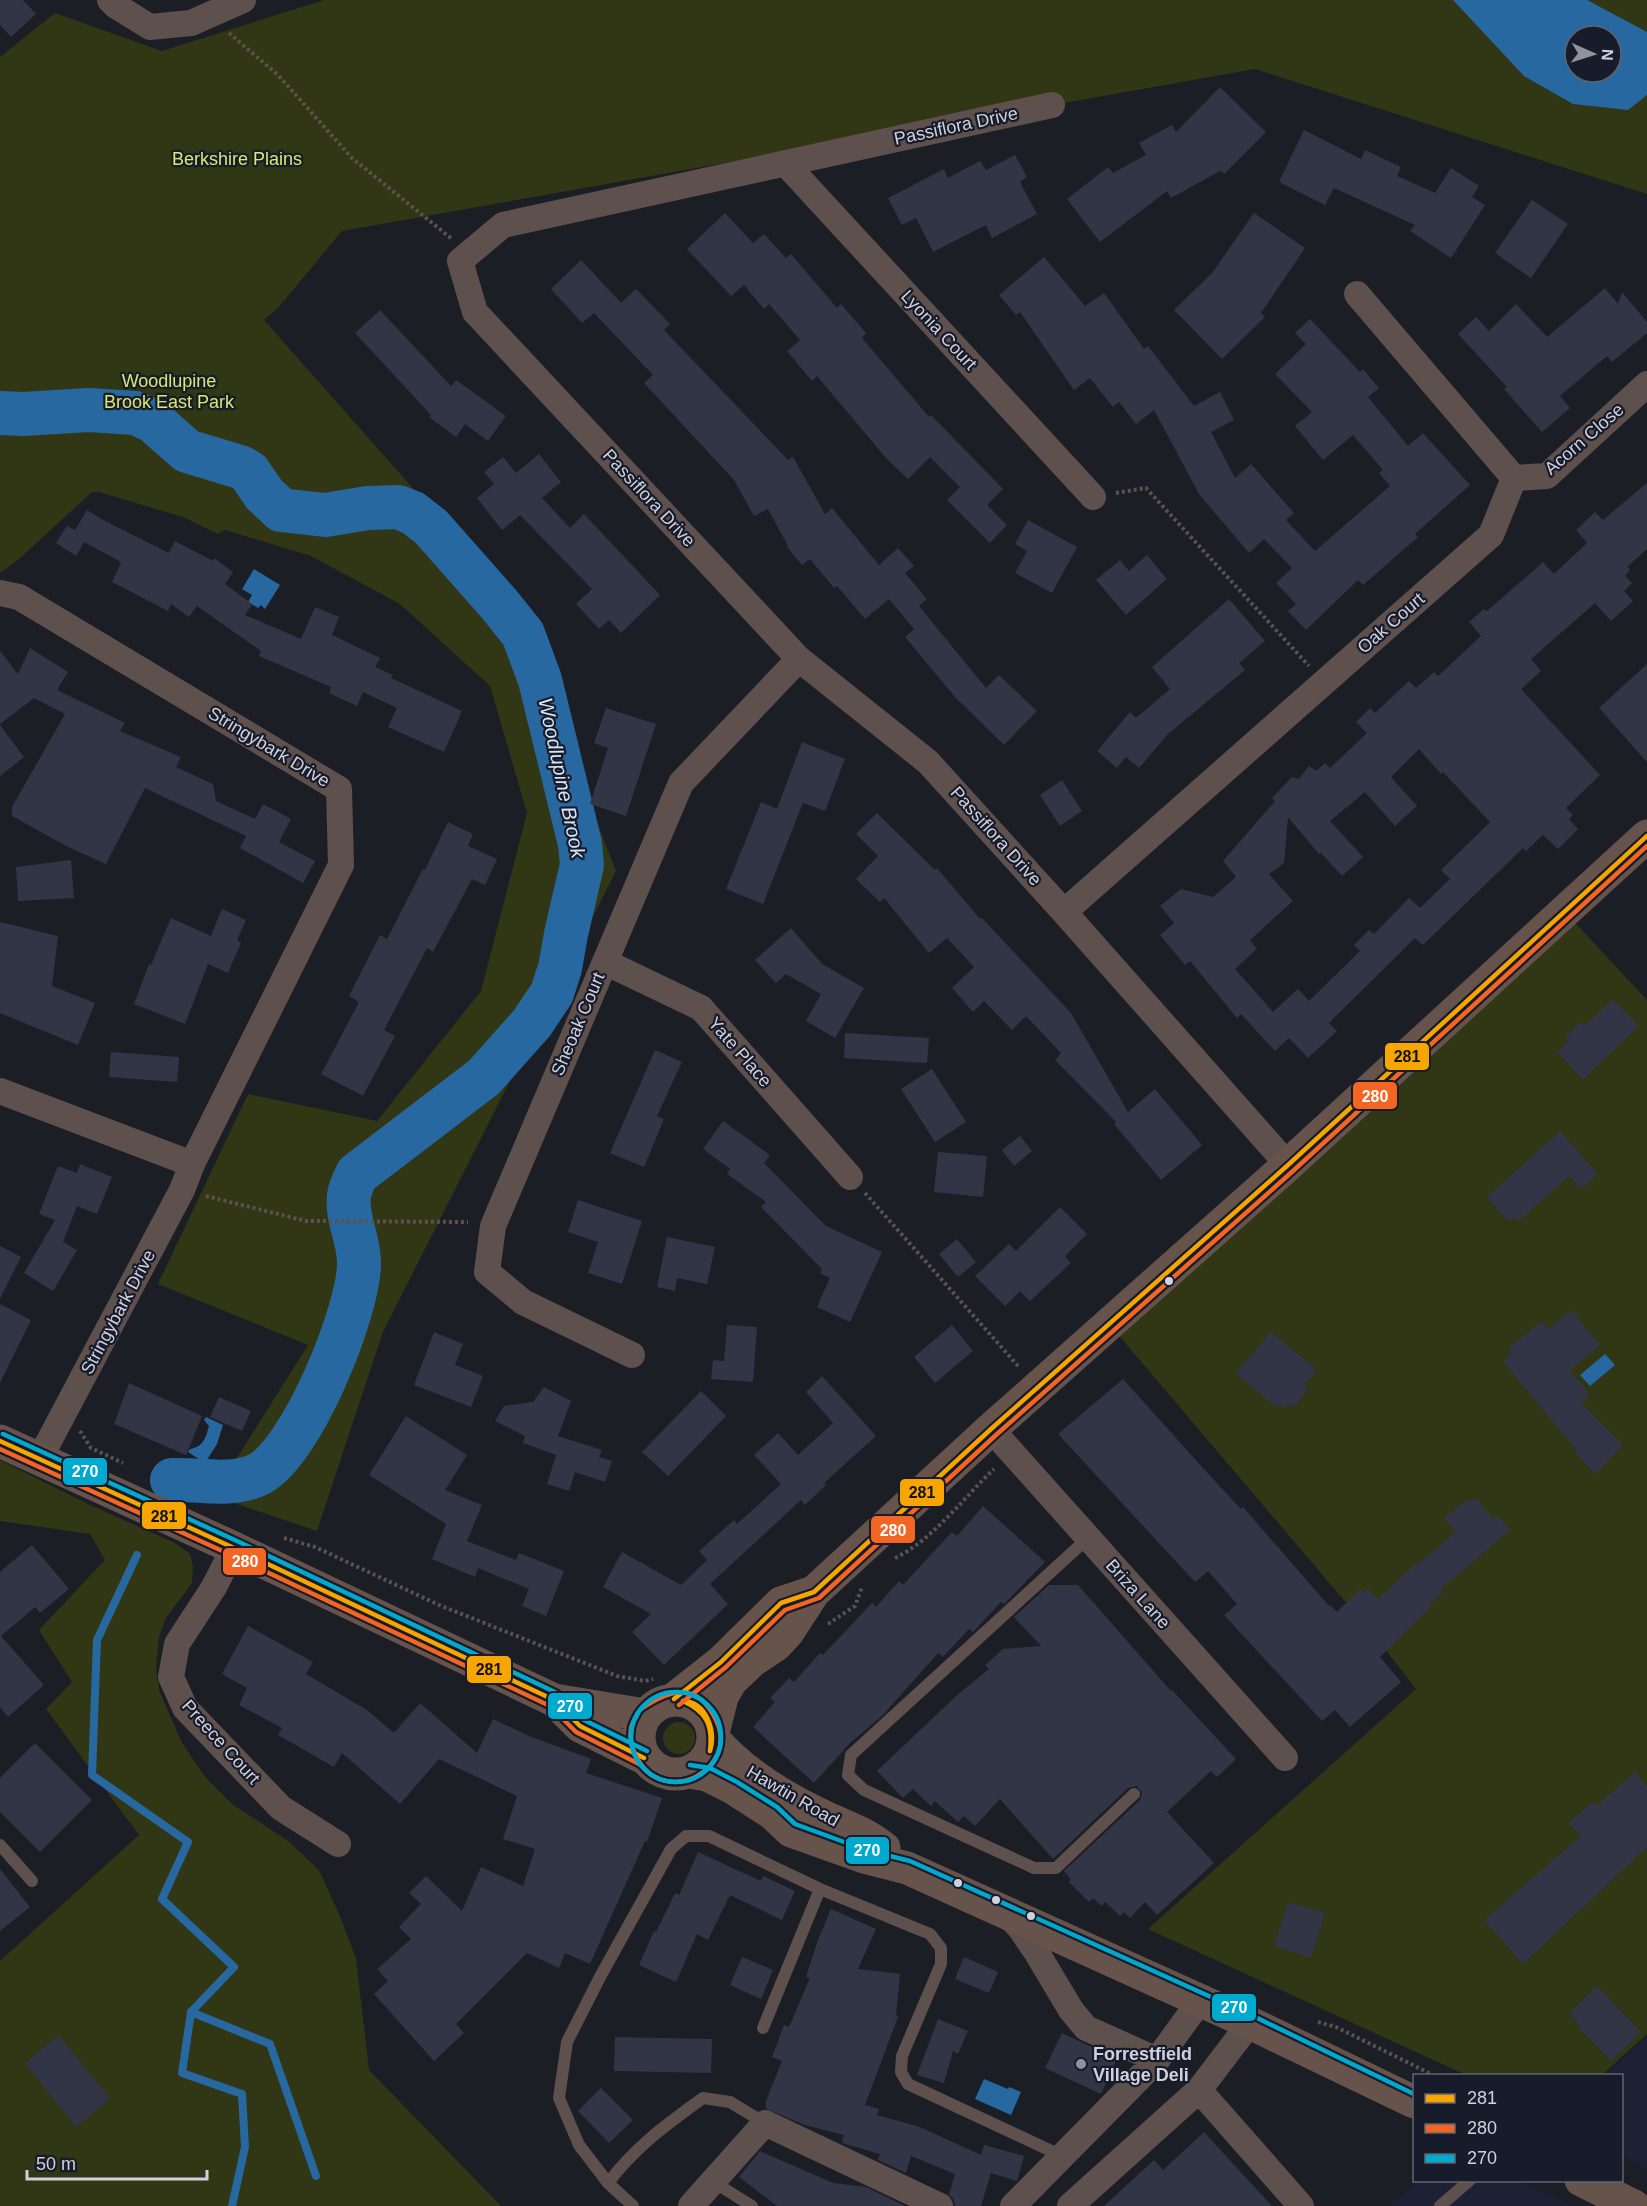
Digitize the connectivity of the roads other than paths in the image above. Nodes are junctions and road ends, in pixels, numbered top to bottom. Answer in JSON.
{"nodes":[{"id":1,"x":110,"y":0,"type":"edge"},
{"id":2,"x":243,"y":0,"type":"edge"},
{"id":3,"x":1052,"y":105,"type":"dead end"},
{"id":4,"x":784,"y":163,"type":"junction"},
{"id":5,"x":1357,"y":294,"type":"dead end"},
{"id":6,"x":1647,"y":384,"type":"edge"},
{"id":7,"x":1514,"y":478,"type":"junction"},
{"id":8,"x":1093,"y":497,"type":"road end"},
{"id":9,"x":0,"y":592,"type":"edge"},
{"id":10,"x":799,"y":659,"type":"junction"},
{"id":11,"x":1647,"y":836,"type":"edge"},
{"id":12,"x":1064,"y":912,"type":"junction"},
{"id":13,"x":605,"y":962,"type":"junction"},
{"id":14,"x":0,"y":1091,"type":"edge"},
{"id":15,"x":192,"y":1164,"type":"junction"},
{"id":16,"x":1288,"y":1165,"type":"junction"},
{"id":17,"x":850,"y":1177,"type":"road end"},
{"id":18,"x":632,"y":1355,"type":"dead end"},
{"id":19,"x":991,"y":1429,"type":"junction"},
{"id":20,"x":0,"y":1441,"type":"edge"},
{"id":21,"x":40,"y":1458,"type":"junction"},
{"id":22,"x":1088,"y":1538,"type":"junction"},
{"id":23,"x":234,"y":1548,"type":"junction"},
{"id":24,"x":814,"y":1592,"type":"junction"},
{"id":25,"x":554,"y":1700,"type":"junction"},
{"id":26,"x":674,"y":1700,"type":"junction"},
{"id":27,"x":645,"y":1715,"type":"junction"},
{"id":28,"x":713,"y":1736,"type":"junction"},
{"id":29,"x":644,"y":1758,"type":"junction"},
{"id":30,"x":1285,"y":1758,"type":"dead end"},
{"id":31,"x":689,"y":1772,"type":"junction"},
{"id":32,"x":1134,"y":1794,"type":"dead end"},
{"id":33,"x":338,"y":1844,"type":"dead end"},
{"id":34,"x":0,"y":1845,"type":"edge"},
{"id":35,"x":907,"y":1868,"type":"junction"},
{"id":36,"x":32,"y":1881,"type":"dead end"},
{"id":37,"x":820,"y":1889,"type":"junction"},
{"id":38,"x":1006,"y":1913,"type":"junction"},
{"id":39,"x":1200,"y":2001,"type":"junction"},
{"id":40,"x":1250,"y":2023,"type":"junction"},
{"id":41,"x":763,"y":2028,"type":"dead end"},
{"id":42,"x":1157,"y":2060,"type":"junction"},
{"id":43,"x":1199,"y":2090,"type":"junction"},
{"id":44,"x":1413,"y":2102,"type":"edge"},
{"id":45,"x":765,"y":2123,"type":"junction"},
{"id":46,"x":1062,"y":2156,"type":"junction"},
{"id":47,"x":712,"y":2181,"type":"junction"},
{"id":48,"x":608,"y":2182,"type":"junction"},
{"id":49,"x":1469,"y":2182,"type":"edge"},
{"id":50,"x":1583,"y":2182,"type":"edge"},
{"id":51,"x":633,"y":2206,"type":"edge"},
{"id":52,"x":691,"y":2206,"type":"edge"},
{"id":53,"x":752,"y":2206,"type":"edge"},
{"id":54,"x":939,"y":2206,"type":"edge"},
{"id":55,"x":1013,"y":2206,"type":"edge"},
{"id":56,"x":1070,"y":2206,"type":"edge"},
{"id":57,"x":1301,"y":2206,"type":"edge"},
{"id":58,"x":1440,"y":2206,"type":"edge"},
{"id":59,"x":1634,"y":2206,"type":"edge"}],
"edges":[{"from":1,"to":2,"type":"street"},
{"from":3,"to":4,"type":"street","name":"Passiflora Drive"},
{"from":4,"to":8,"type":"street","name":"Lyonia Court"},
{"from":4,"to":10,"type":"street","name":"Passiflora Drive"},
{"from":5,"to":7,"type":"street"},
{"from":6,"to":7,"type":"street","name":"Acorn Close"},
{"from":7,"to":12,"type":"street","name":"Oak Court"},
{"from":9,"to":15,"type":"street","name":"Stringybark Drive"},
{"from":10,"to":12,"type":"street","name":"Passiflora Drive"},
{"from":10,"to":13,"type":"street","name":"Sheoak Court"},
{"from":11,"to":16,"type":"main road"},
{"from":12,"to":16,"type":"street","name":"Passiflora Drive"},
{"from":13,"to":17,"type":"street","name":"Yate Place"},
{"from":13,"to":18,"type":"street","name":"Sheoak Court"},
{"from":14,"to":15,"type":"street"},
{"from":15,"to":21,"type":"street","name":"Stringybark Drive"},
{"from":16,"to":19,"type":"main road"},
{"from":19,"to":22,"type":"street","name":"Briza Lane"},
{"from":19,"to":24,"type":"main road"},
{"from":20,"to":21,"type":"main road"},
{"from":21,"to":23,"type":"main road"},
{"from":22,"to":30,"type":"street","name":"Briza Lane"},
{"from":22,"to":32,"type":"lane"},
{"from":23,"to":25,"type":"main road"},
{"from":23,"to":33,"type":"street","name":"Preece Court"},
{"from":24,"to":26,"type":"main road"},
{"from":24,"to":28,"type":"main road"},
{"from":25,"to":27,"type":"main road"},
{"from":25,"to":29,"type":"main road"},
{"from":26,"to":27,"type":"main road"},
{"from":26,"to":28,"type":"main road"},
{"from":27,"to":29,"type":"main road"},
{"from":28,"to":31,"type":"main road"},
{"from":28,"to":35,"type":"main road","name":"Hawtin Road"},
{"from":29,"to":31,"type":"main road"},
{"from":31,"to":35,"type":"main road","name":"Hawtin Road"},
{"from":34,"to":36,"type":"lane"},
{"from":35,"to":38,"type":"main road","name":"Hawtin Road"},
{"from":37,"to":41,"type":"lane"},
{"from":37,"to":46,"type":"lane"},
{"from":37,"to":48,"type":"lane"},
{"from":38,"to":39,"type":"main road","name":"Hawtin Road"},
{"from":38,"to":42,"type":"street"},
{"from":39,"to":40,"type":"main road","name":"Hawtin Road"},
{"from":39,"to":42,"type":"street"},
{"from":40,"to":43,"type":"street"},
{"from":40,"to":44,"type":"main road","name":"Hawtin Road"},
{"from":42,"to":46,"type":"street"},
{"from":43,"to":56,"type":"street"},
{"from":43,"to":57,"type":"street"},
{"from":45,"to":47,"type":"street"},
{"from":45,"to":48,"type":"lane"},
{"from":45,"to":54,"type":"street"},
{"from":46,"to":55,"type":"street"},
{"from":47,"to":52,"type":"street"},
{"from":47,"to":53,"type":"lane"},
{"from":48,"to":51,"type":"lane"},
{"from":49,"to":58,"type":"lane"},
{"from":50,"to":59,"type":"main road"}]}
